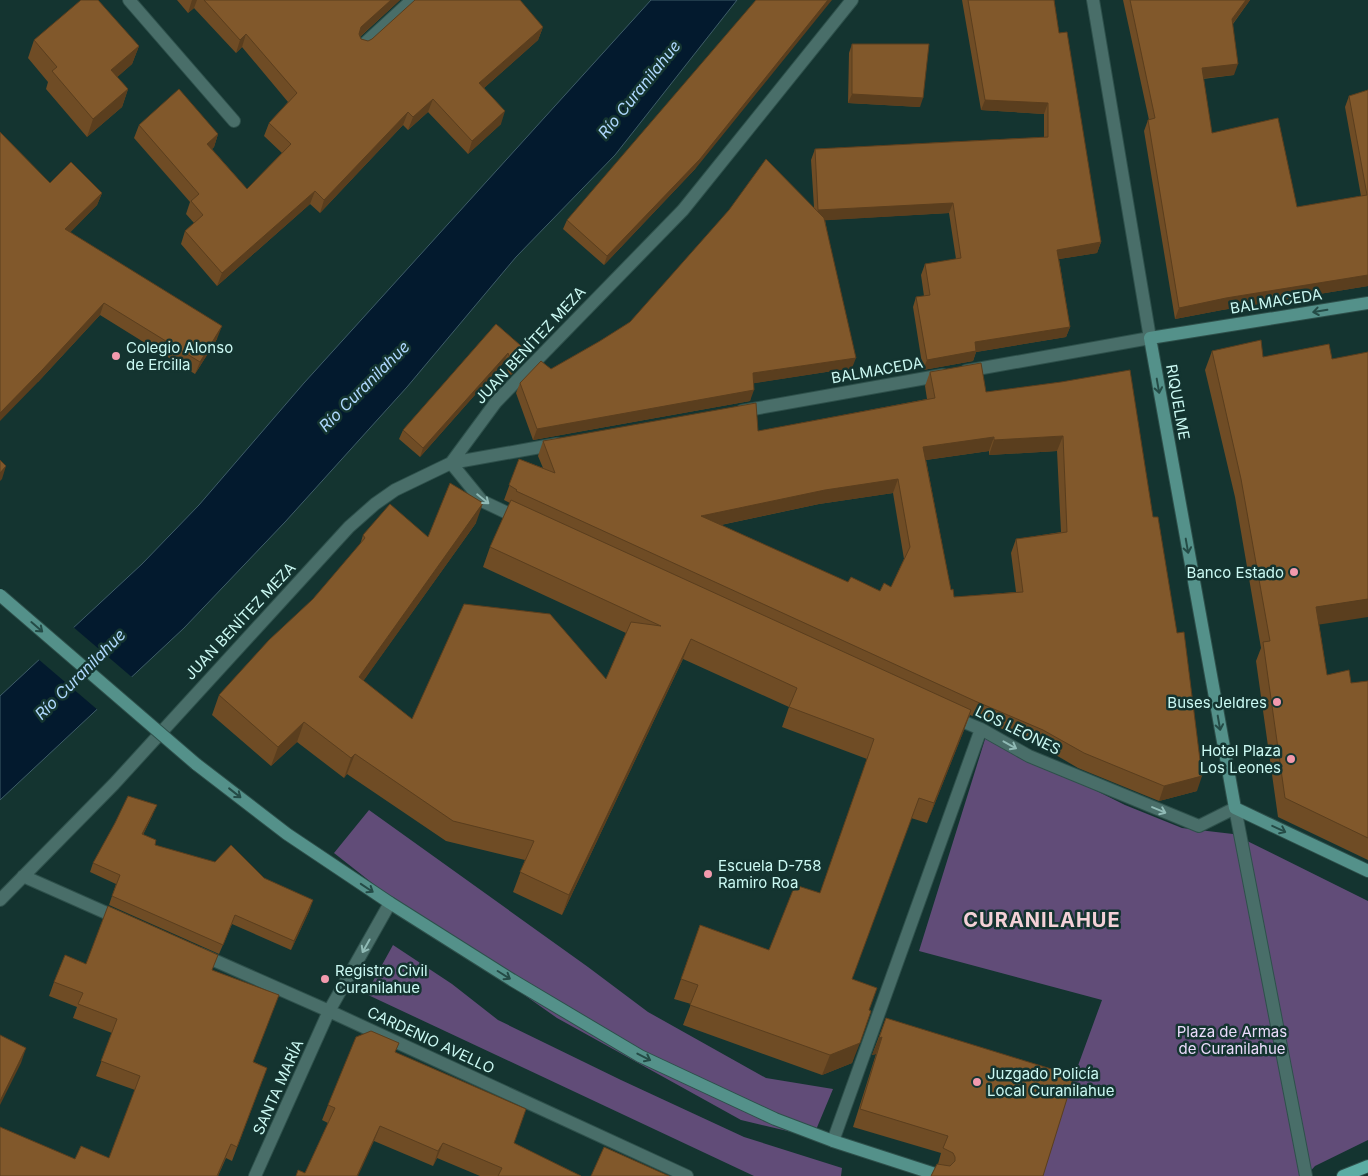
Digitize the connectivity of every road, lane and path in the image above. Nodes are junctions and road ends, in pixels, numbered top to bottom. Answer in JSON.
{"nodes":[{"id":1,"x":129,"y":0,"type":"edge"},
{"id":2,"x":412,"y":0,"type":"edge"},
{"id":3,"x":852,"y":0,"type":"edge"},
{"id":4,"x":1093,"y":0,"type":"edge"},
{"id":5,"x":362,"y":46,"type":"edge"},
{"id":6,"x":234,"y":121,"type":"dead end"},
{"id":7,"x":1368,"y":303,"type":"edge"},
{"id":8,"x":1150,"y":338,"type":"junction"},
{"id":9,"x":726,"y":414,"type":"edge"},
{"id":10,"x":569,"y":442,"type":"edge"},
{"id":11,"x":451,"y":463,"type":"junction"},
{"id":12,"x":536,"y":526,"type":"edge"},
{"id":13,"x":0,"y":595,"type":"edge"},
{"id":14,"x":937,"y":710,"type":"edge"},
{"id":15,"x":981,"y":729,"type":"junction"},
{"id":16,"x":1235,"y":808,"type":"junction"},
{"id":17,"x":1368,"y":871,"type":"edge"},
{"id":18,"x":22,"y":876,"type":"junction"},
{"id":19,"x":0,"y":900,"type":"edge"},
{"id":20,"x":390,"y":903,"type":"junction"},
{"id":21,"x":131,"y":924,"type":"edge"},
{"id":22,"x":185,"y":947,"type":"edge"},
{"id":23,"x":330,"y":1011,"type":"junction"},
{"id":24,"x":833,"y":1140,"type":"junction"},
{"id":25,"x":1368,"y":1166,"type":"edge"},
{"id":26,"x":255,"y":1176,"type":"edge"},
{"id":27,"x":687,"y":1176,"type":"edge"},
{"id":28,"x":940,"y":1176,"type":"edge"},
{"id":29,"x":1306,"y":1176,"type":"edge"},
{"id":30,"x":1343,"y":1176,"type":"edge"}],
"edges":[{"from":1,"to":6,"type":"street"},
{"from":2,"to":5,"type":"street"},
{"from":3,"to":11,"type":"street","name":"JUAN BENÍTEZ MEZA"},
{"from":4,"to":8,"type":"street","name":"RIQUELME"},
{"from":7,"to":8,"type":"main road","name":"BALMACEDA","one_way":true},
{"from":8,"to":9,"type":"street","name":"BALMACEDA"},
{"from":8,"to":16,"type":"main road","name":"RIQUELME","one_way":true},
{"from":10,"to":11,"type":"street"},
{"from":11,"to":12,"type":"street","one_way":true},
{"from":11,"to":18,"type":"street","name":"JUAN BENÍTEZ MEZA"},
{"from":13,"to":20,"type":"main road","one_way":true,"bridge":true},
{"from":14,"to":15,"type":"street","name":"LOS LEONES"},
{"from":15,"to":16,"type":"street","name":"LOS LEONES","one_way":true},
{"from":15,"to":24,"type":"street"},
{"from":16,"to":17,"type":"main road","one_way":true},
{"from":16,"to":29,"type":"street"},
{"from":18,"to":19,"type":"street","name":"JUAN BENÍTEZ MEZA"},
{"from":18,"to":21,"type":"street"},
{"from":20,"to":23,"type":"street","name":"SANTA MARÍA","one_way":true},
{"from":20,"to":24,"type":"main road","one_way":true},
{"from":22,"to":23,"type":"street","name":"CARDENIO AVELLO"},
{"from":23,"to":26,"type":"street","name":"SANTA MARÍA"},
{"from":23,"to":27,"type":"street","name":"CARDENIO AVELLO"},
{"from":24,"to":28,"type":"main road"},
{"from":25,"to":30,"type":"main road"}]}
